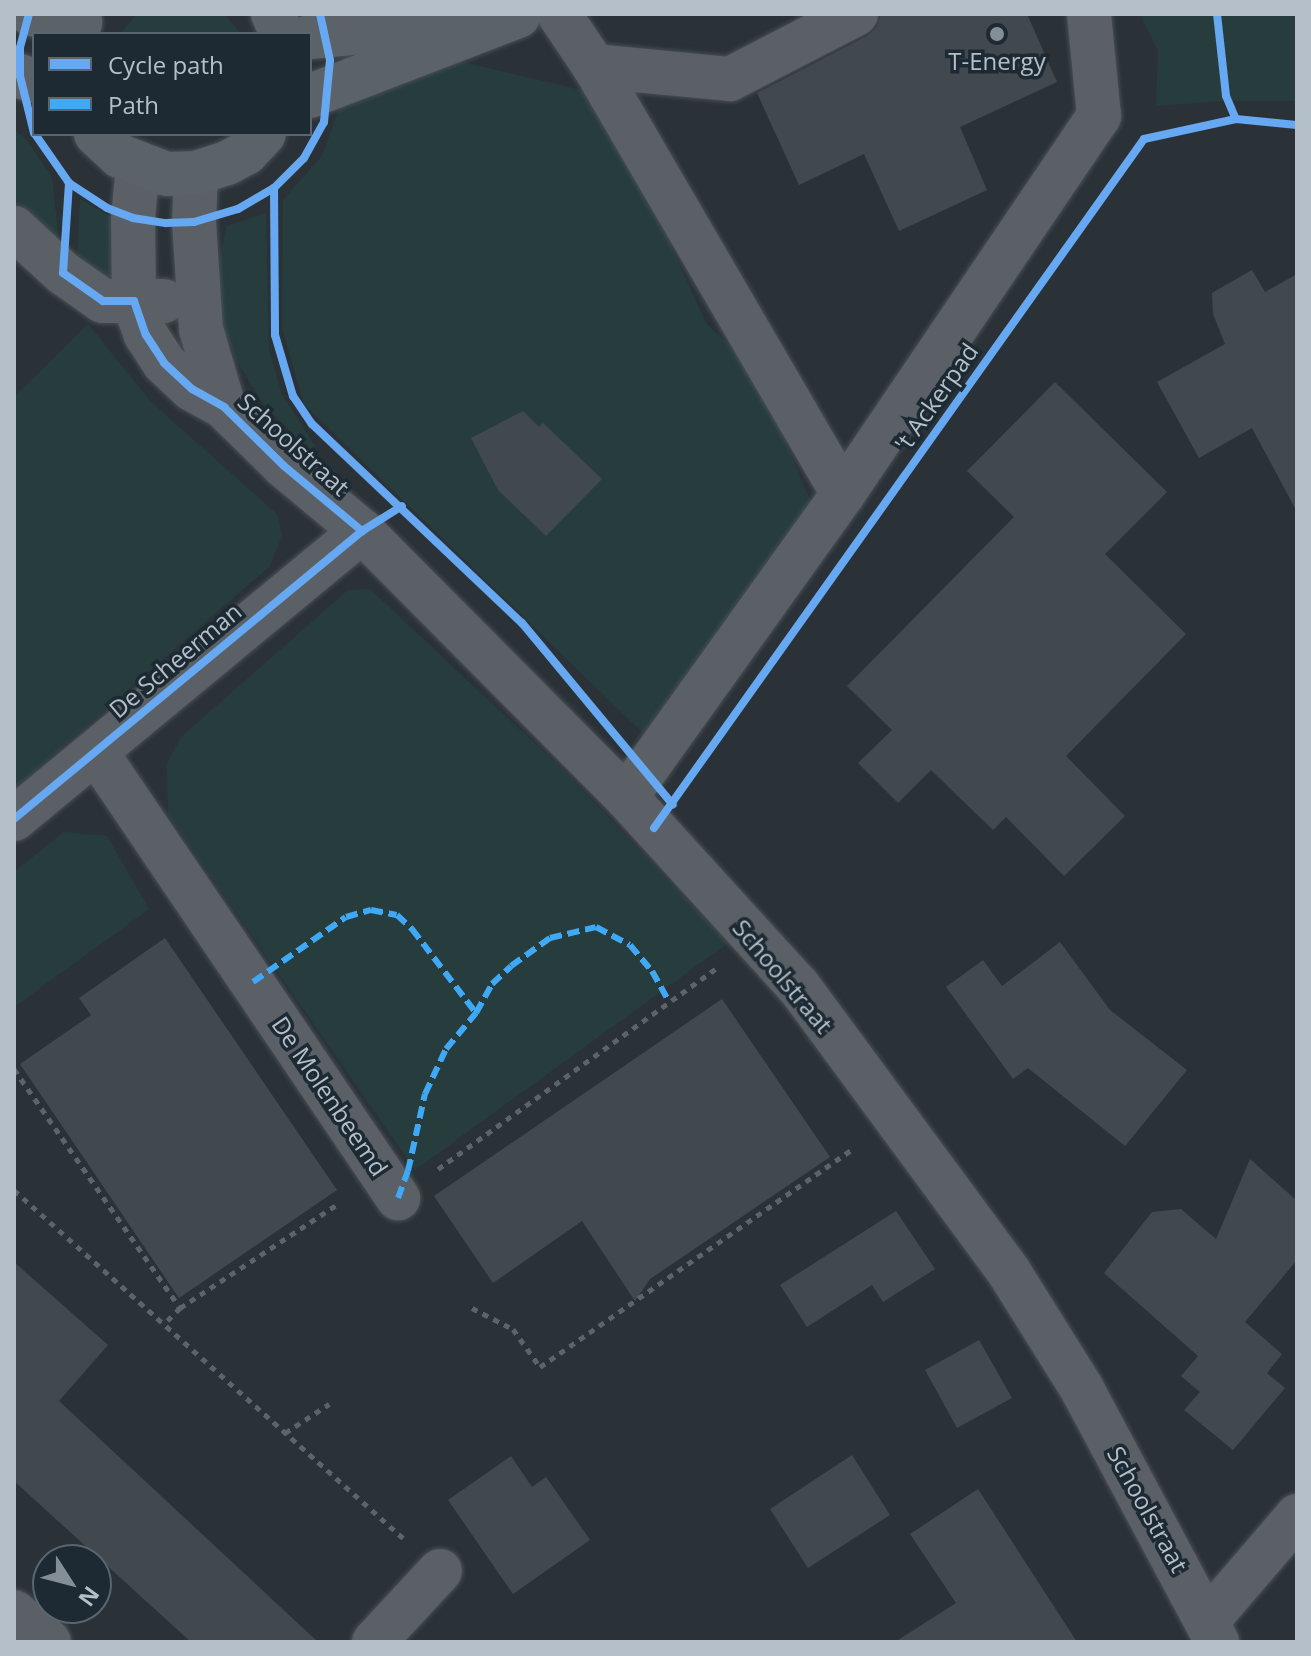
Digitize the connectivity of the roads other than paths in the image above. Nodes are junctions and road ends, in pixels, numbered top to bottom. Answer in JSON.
{"nodes":[{"id":1,"x":31,"y":14,"type":"edge"},
{"id":2,"x":856,"y":14,"type":"edge"},
{"id":3,"x":1089,"y":14,"type":"edge"},
{"id":4,"x":535,"y":15,"type":"edge"},
{"id":5,"x":81,"y":23,"type":"edge"},
{"id":6,"x":312,"y":37,"type":"edge"},
{"id":7,"x":594,"y":66,"type":"junction"},
{"id":8,"x":312,"y":95,"type":"edge"},
{"id":9,"x":98,"y":136,"type":"edge"},
{"id":10,"x":262,"y":136,"type":"edge"},
{"id":11,"x":138,"y":166,"type":"junction"},
{"id":12,"x":196,"y":173,"type":"junction"},
{"id":13,"x":14,"y":228,"type":"edge"},
{"id":14,"x":134,"y":301,"type":"junction"},
{"id":15,"x":199,"y":301,"type":"junction"},
{"id":16,"x":224,"y":407,"type":"junction"},
{"id":17,"x":843,"y":494,"type":"junction"},
{"id":18,"x":362,"y":531,"type":"junction"},
{"id":19,"x":96,"y":752,"type":"junction"},
{"id":20,"x":626,"y":797,"type":"junction"},
{"id":21,"x":14,"y":819,"type":"edge"},
{"id":22,"x":390,"y":1186,"type":"road end"},
{"id":23,"x":1297,"y":1516,"type":"edge"},
{"id":24,"x":440,"y":1571,"type":"road end"},
{"id":25,"x":14,"y":1612,"type":"edge"},
{"id":26,"x":1213,"y":1631,"type":"edge"},
{"id":27,"x":49,"y":1642,"type":"edge"},
{"id":28,"x":374,"y":1642,"type":"edge"}],
"edges":[{"from":1,"to":5,"type":"main road"},
{"from":2,"to":7,"type":"street"},
{"from":3,"to":17,"type":"street"},
{"from":4,"to":6,"type":"main road"},
{"from":4,"to":7,"type":"street"},
{"from":4,"to":8,"type":"main road"},
{"from":7,"to":17,"type":"street"},
{"from":9,"to":11,"type":"main road"},
{"from":10,"to":12,"type":"main road"},
{"from":11,"to":12,"type":"main road"},
{"from":11,"to":14,"type":"street","name":"Schoolstraat"},
{"from":12,"to":15,"type":"street","name":"Schoolstraat"},
{"from":13,"to":14,"type":"street"},
{"from":14,"to":15,"type":"street"},
{"from":14,"to":16,"type":"street","name":"Schoolstraat"},
{"from":15,"to":16,"type":"street","name":"Schoolstraat"},
{"from":16,"to":18,"type":"street","name":"Schoolstraat"},
{"from":17,"to":20,"type":"street"},
{"from":18,"to":19,"type":"street","name":"De Scheerman"},
{"from":18,"to":20,"type":"street","name":"Schoolstraat"},
{"from":19,"to":21,"type":"street","name":"De Scheerman"},
{"from":19,"to":22,"type":"street","name":"De Molenbeemd"},
{"from":20,"to":26,"type":"street","name":"Schoolstraat"},
{"from":23,"to":26,"type":"street"},
{"from":24,"to":28,"type":"street"},
{"from":25,"to":27,"type":"street"}]}
